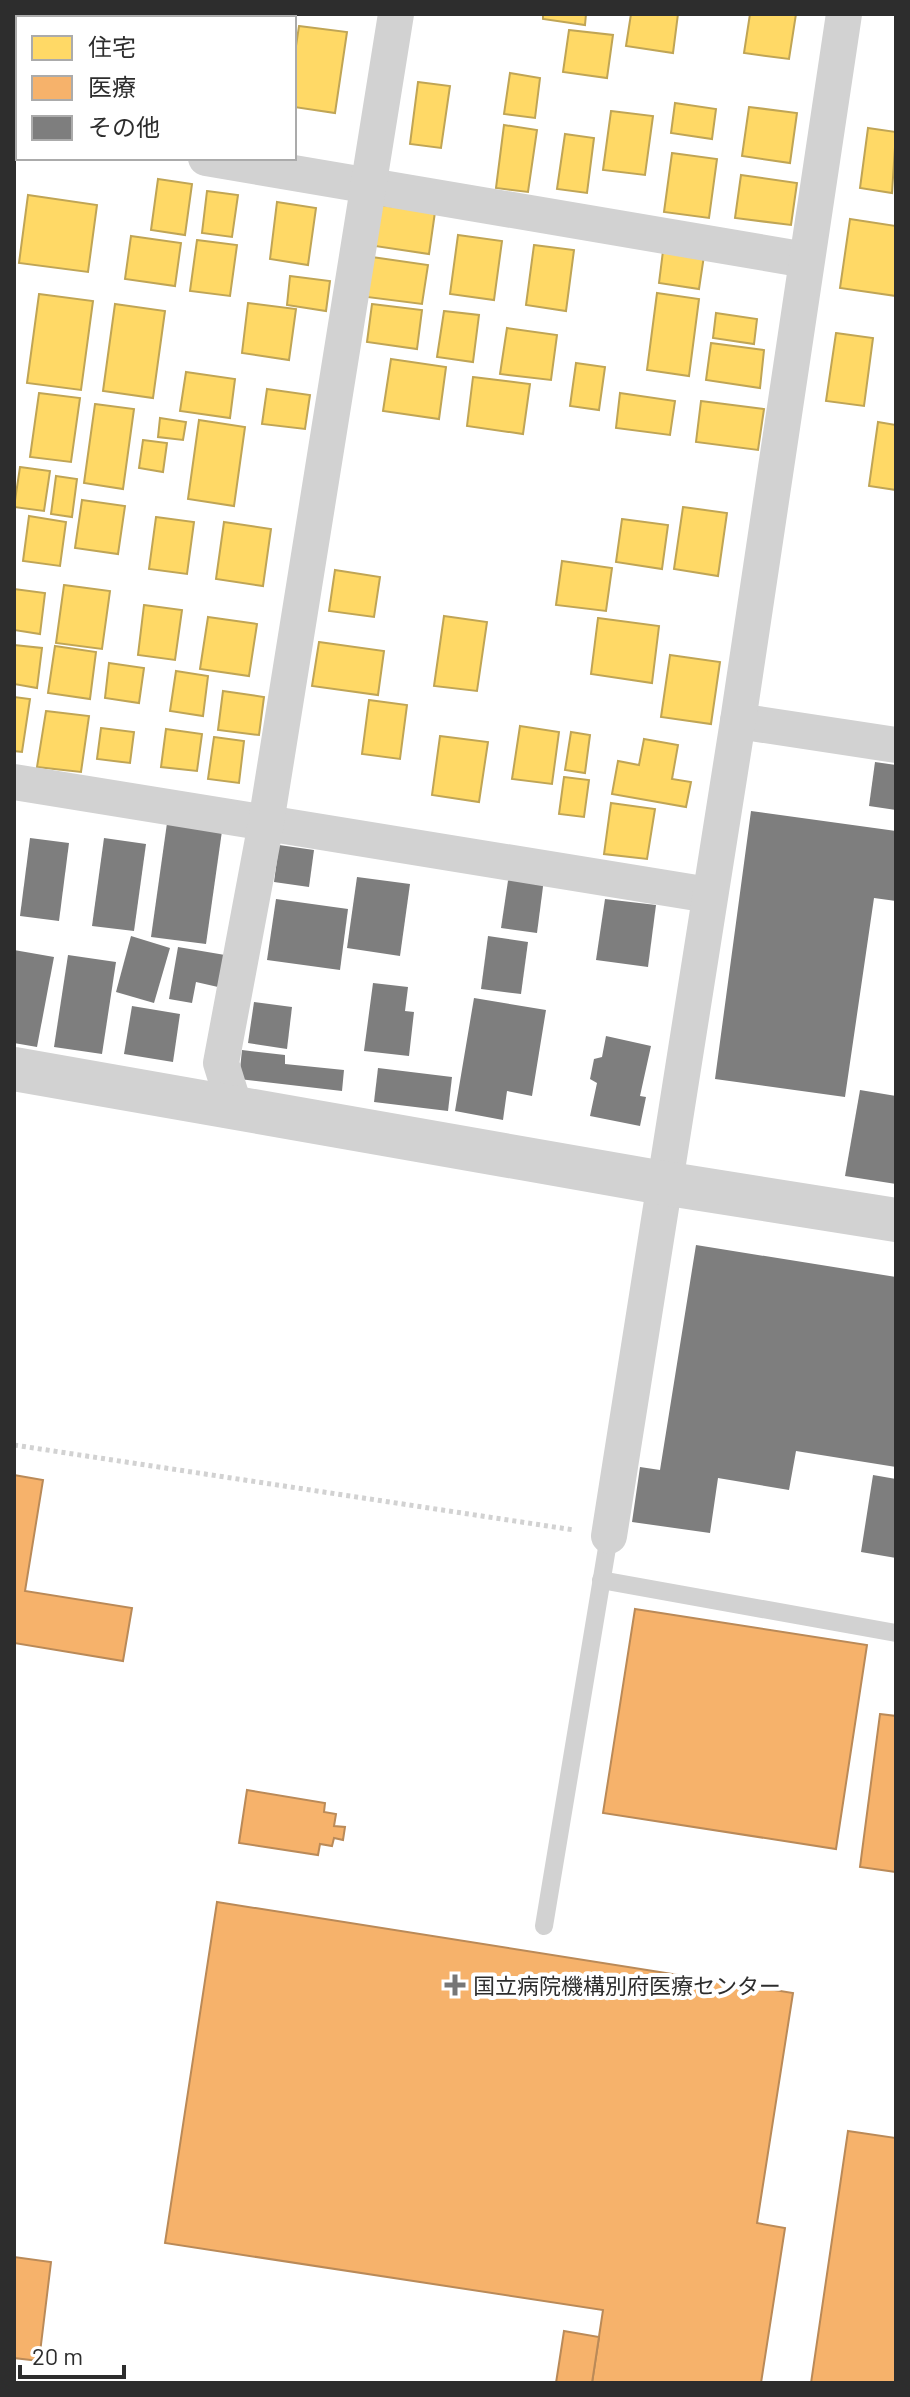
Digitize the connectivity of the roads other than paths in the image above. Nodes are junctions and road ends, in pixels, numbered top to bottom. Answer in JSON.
{"nodes":[{"id":1,"x":396,"y":14,"type":"edge"},
{"id":2,"x":844,"y":14,"type":"edge"},
{"id":3,"x":219,"y":160,"type":"edge"},
{"id":4,"x":370,"y":184,"type":"junction"},
{"id":5,"x":806,"y":260,"type":"junction"},
{"id":6,"x":738,"y":721,"type":"junction"},
{"id":7,"x":896,"y":745,"type":"edge"},
{"id":8,"x":14,"y":782,"type":"edge"},
{"id":9,"x":266,"y":823,"type":"junction"},
{"id":10,"x":709,"y":895,"type":"junction"},
{"id":11,"x":14,"y":1069,"type":"edge"},
{"id":12,"x":235,"y":1108,"type":"junction"},
{"id":13,"x":663,"y":1183,"type":"junction"},
{"id":14,"x":896,"y":1220,"type":"edge"},
{"id":15,"x":609,"y":1536,"type":"joint"},
{"id":16,"x":601,"y":1580,"type":"junction"},
{"id":17,"x":896,"y":1633,"type":"edge"},
{"id":18,"x":544,"y":1926,"type":"dead end"}],
"edges":[{"from":1,"to":4,"type":"street"},
{"from":2,"to":5,"type":"street"},
{"from":3,"to":4,"type":"street"},
{"from":4,"to":5,"type":"street"},
{"from":4,"to":9,"type":"street"},
{"from":5,"to":6,"type":"street"},
{"from":6,"to":7,"type":"street"},
{"from":6,"to":10,"type":"street"},
{"from":8,"to":9,"type":"street"},
{"from":9,"to":10,"type":"street"},
{"from":9,"to":12,"type":"street"},
{"from":10,"to":13,"type":"street"},
{"from":11,"to":12,"type":"street"},
{"from":12,"to":13,"type":"street"},
{"from":13,"to":14,"type":"street"},
{"from":13,"to":15,"type":"street"},
{"from":15,"to":16,"type":"lane"},
{"from":16,"to":17,"type":"lane"},
{"from":16,"to":18,"type":"lane"}]}
